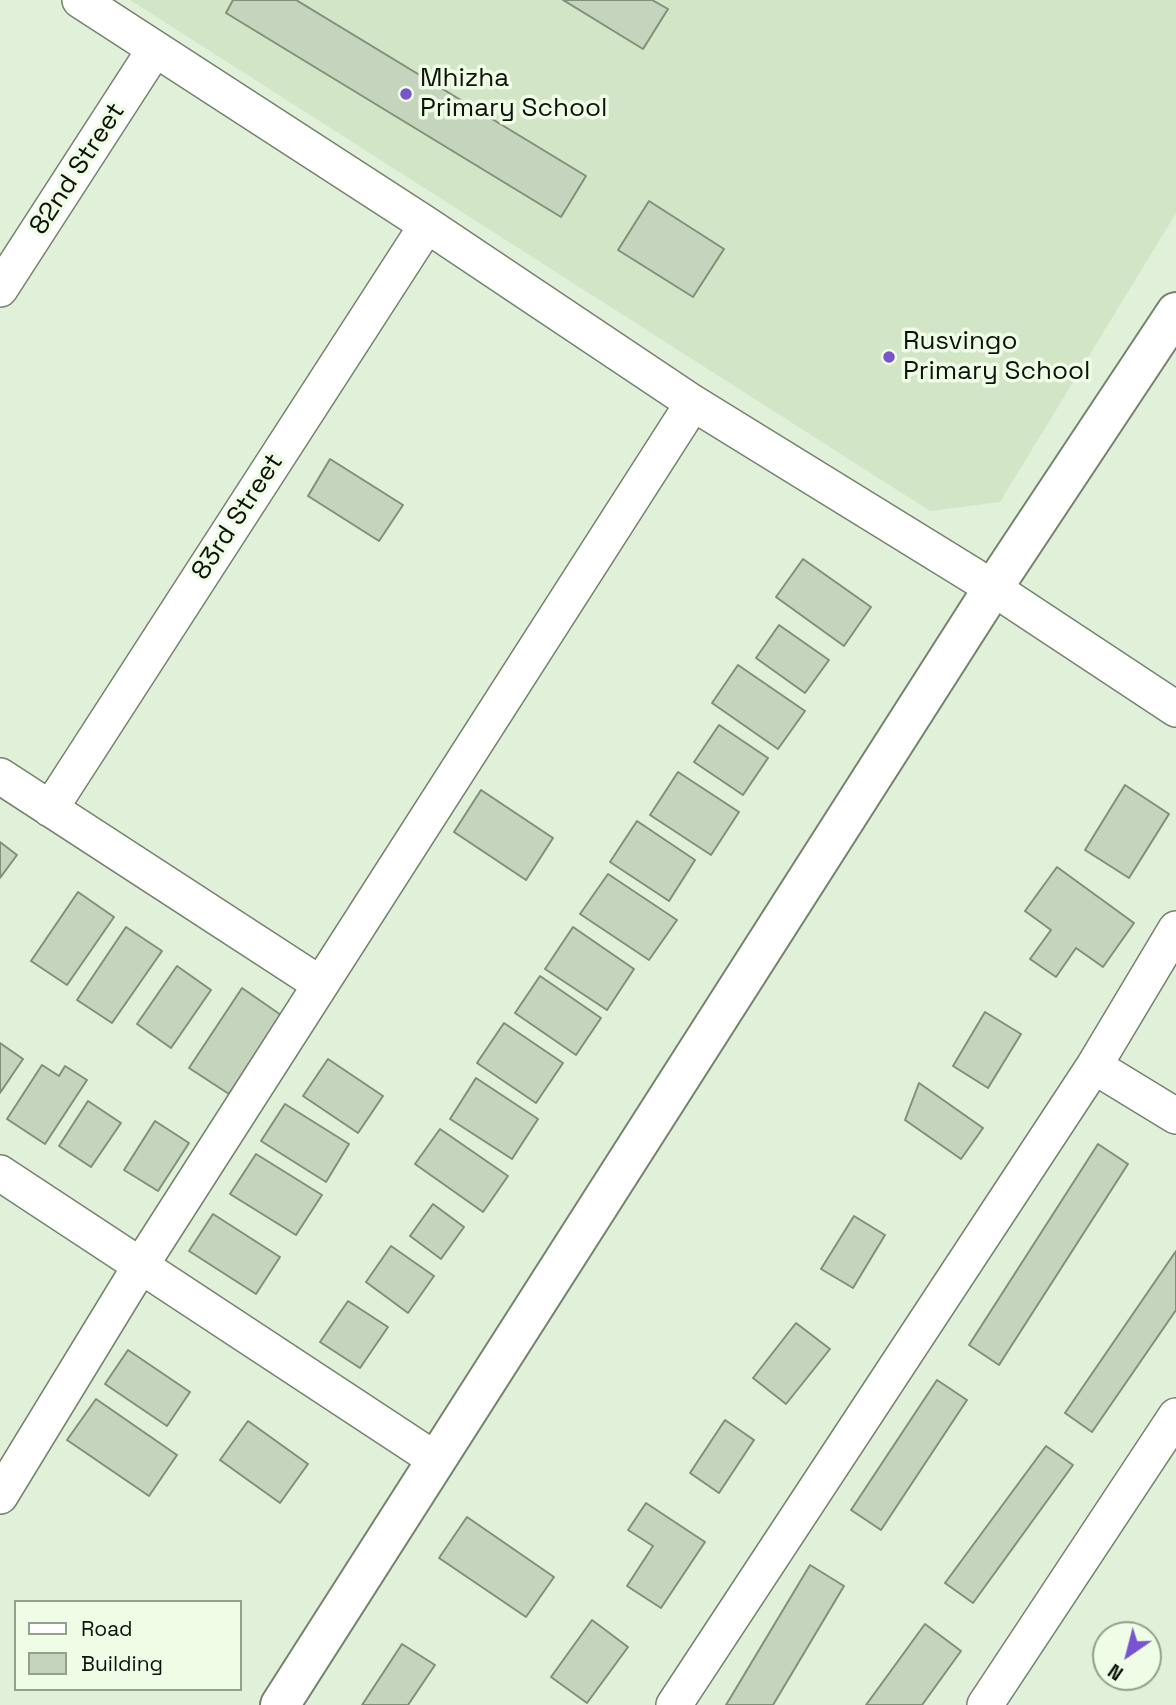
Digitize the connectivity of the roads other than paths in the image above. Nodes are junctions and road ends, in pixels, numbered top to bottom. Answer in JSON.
{"nodes":[{"id":1,"x":80,"y":0,"type":"edge"},
{"id":2,"x":155,"y":49,"type":"junction"},
{"id":3,"x":427,"y":225,"type":"junction"},
{"id":4,"x":0,"y":289,"type":"edge"},
{"id":5,"x":1171,"y":332,"type":"edge"},
{"id":6,"x":693,"y":403,"type":"junction"},
{"id":7,"x":993,"y":588,"type":"junction"},
{"id":8,"x":1176,"y":709,"type":"edge"},
{"id":9,"x":0,"y":776,"type":"edge"},
{"id":10,"x":50,"y":809,"type":"junction"},
{"id":11,"x":1176,"y":929,"type":"edge"},
{"id":12,"x":320,"y":984,"type":"junction"},
{"id":13,"x":1094,"y":1066,"type":"junction"},
{"id":14,"x":1176,"y":1116,"type":"edge"},
{"id":15,"x":0,"y":1173,"type":"edge"},
{"id":16,"x":141,"y":1265,"type":"junction"},
{"id":17,"x":1176,"y":1416,"type":"edge"},
{"id":18,"x":436,"y":1460,"type":"junction"},
{"id":19,"x":0,"y":1496,"type":"edge"},
{"id":20,"x":280,"y":1705,"type":"edge"},
{"id":21,"x":674,"y":1705,"type":"edge"},
{"id":22,"x":985,"y":1705,"type":"edge"}],
"edges":[{"from":1,"to":2,"type":"street"},
{"from":2,"to":3,"type":"street"},
{"from":2,"to":4,"type":"street","name":"82nd Street"},
{"from":3,"to":6,"type":"street"},
{"from":3,"to":10,"type":"street","name":"83rd Street"},
{"from":5,"to":7,"type":"street"},
{"from":6,"to":7,"type":"street"},
{"from":6,"to":12,"type":"street"},
{"from":7,"to":8,"type":"street"},
{"from":7,"to":18,"type":"street"},
{"from":9,"to":10,"type":"street"},
{"from":10,"to":12,"type":"street"},
{"from":11,"to":13,"type":"street"},
{"from":12,"to":16,"type":"street"},
{"from":13,"to":14,"type":"street"},
{"from":13,"to":21,"type":"street"},
{"from":15,"to":16,"type":"street"},
{"from":16,"to":18,"type":"street"},
{"from":16,"to":19,"type":"street"},
{"from":17,"to":22,"type":"street"},
{"from":18,"to":20,"type":"street"}]}
